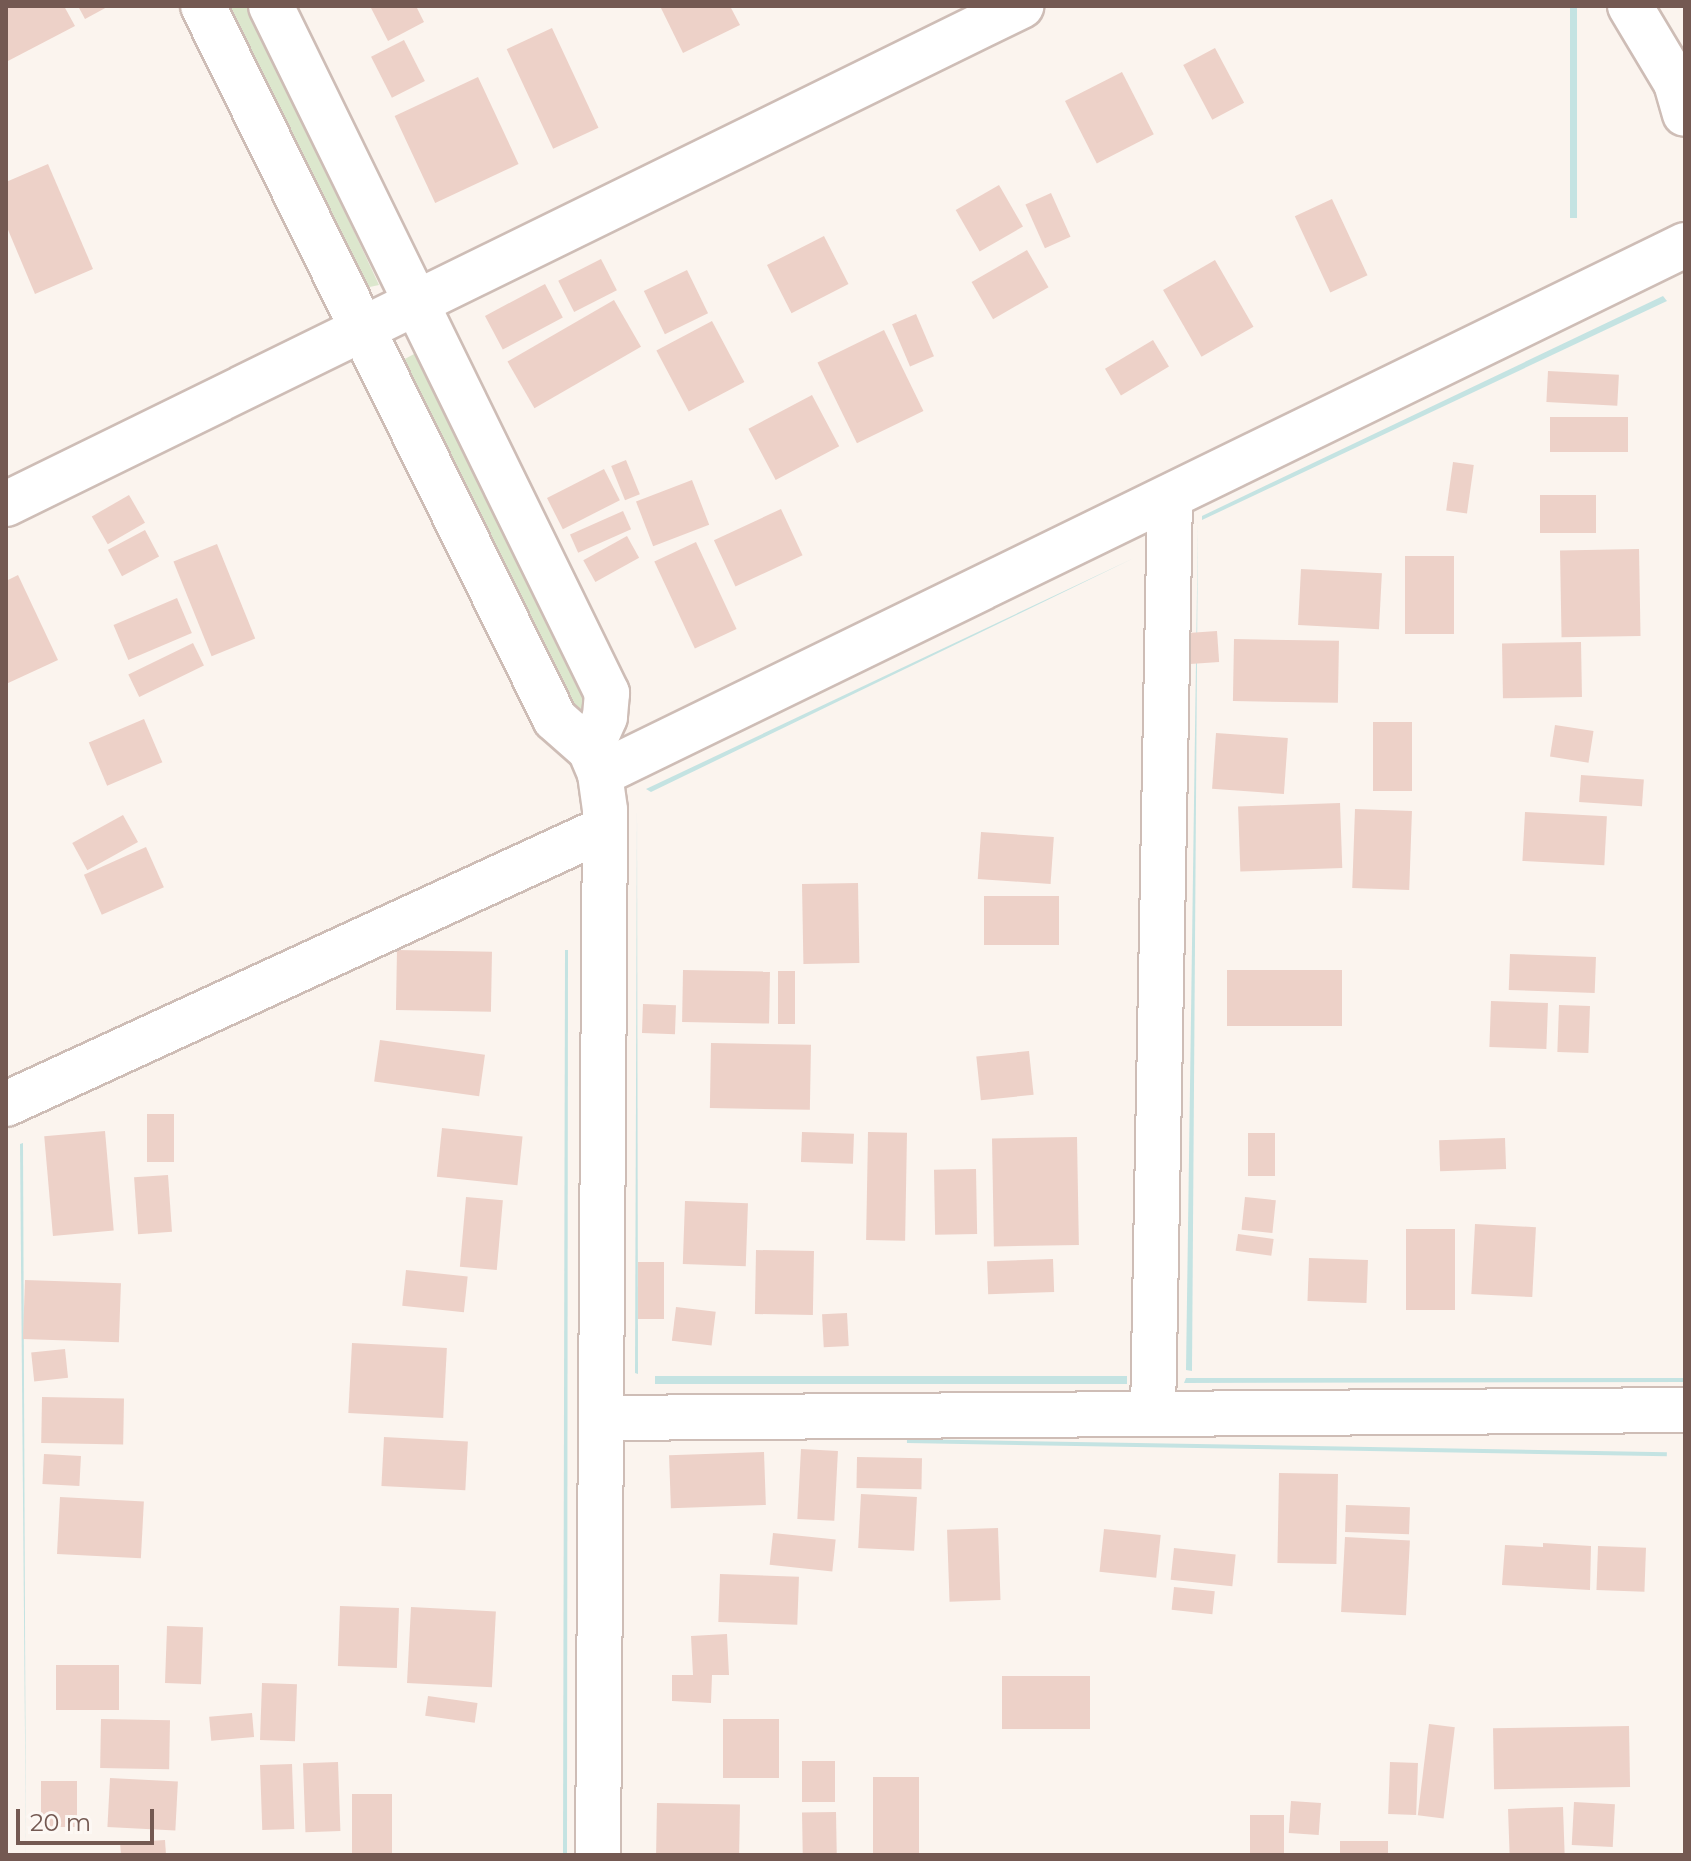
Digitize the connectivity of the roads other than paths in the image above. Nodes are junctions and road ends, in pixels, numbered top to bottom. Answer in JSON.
{"nodes":[{"id":1,"x":203,"y":6,"type":"edge"},
{"id":2,"x":271,"y":6,"type":"edge"},
{"id":3,"x":1021,"y":6,"type":"edge"},
{"id":4,"x":1630,"y":6,"type":"edge"},
{"id":5,"x":1685,"y":114,"type":"edge"},
{"id":6,"x":1685,"y":245,"type":"edge"},
{"id":7,"x":417,"y":304,"type":"junction"},
{"id":8,"x":363,"y":330,"type":"junction"},
{"id":9,"x":1170,"y":499,"type":"junction"},
{"id":10,"x":6,"y":504,"type":"edge"},
{"id":11,"x":595,"y":762,"type":"junction"},
{"id":12,"x":604,"y":829,"type":"junction"},
{"id":13,"x":6,"y":1104,"type":"edge"},
{"id":14,"x":1685,"y":1410,"type":"edge"},
{"id":15,"x":1153,"y":1414,"type":"junction"},
{"id":16,"x":601,"y":1418,"type":"junction"},
{"id":17,"x":598,"y":1855,"type":"edge"}],
"edges":[{"from":1,"to":8,"type":"street"},
{"from":2,"to":7,"type":"street"},
{"from":3,"to":7,"type":"street"},
{"from":4,"to":5,"type":"street"},
{"from":6,"to":9,"type":"street"},
{"from":7,"to":8,"type":"street"},
{"from":7,"to":11,"type":"street"},
{"from":8,"to":10,"type":"street"},
{"from":8,"to":11,"type":"street"},
{"from":9,"to":11,"type":"street"},
{"from":9,"to":15,"type":"street"},
{"from":11,"to":12,"type":"street"},
{"from":12,"to":13,"type":"street"},
{"from":12,"to":16,"type":"street"},
{"from":14,"to":15,"type":"street"},
{"from":15,"to":16,"type":"street"},
{"from":16,"to":17,"type":"street"}]}
